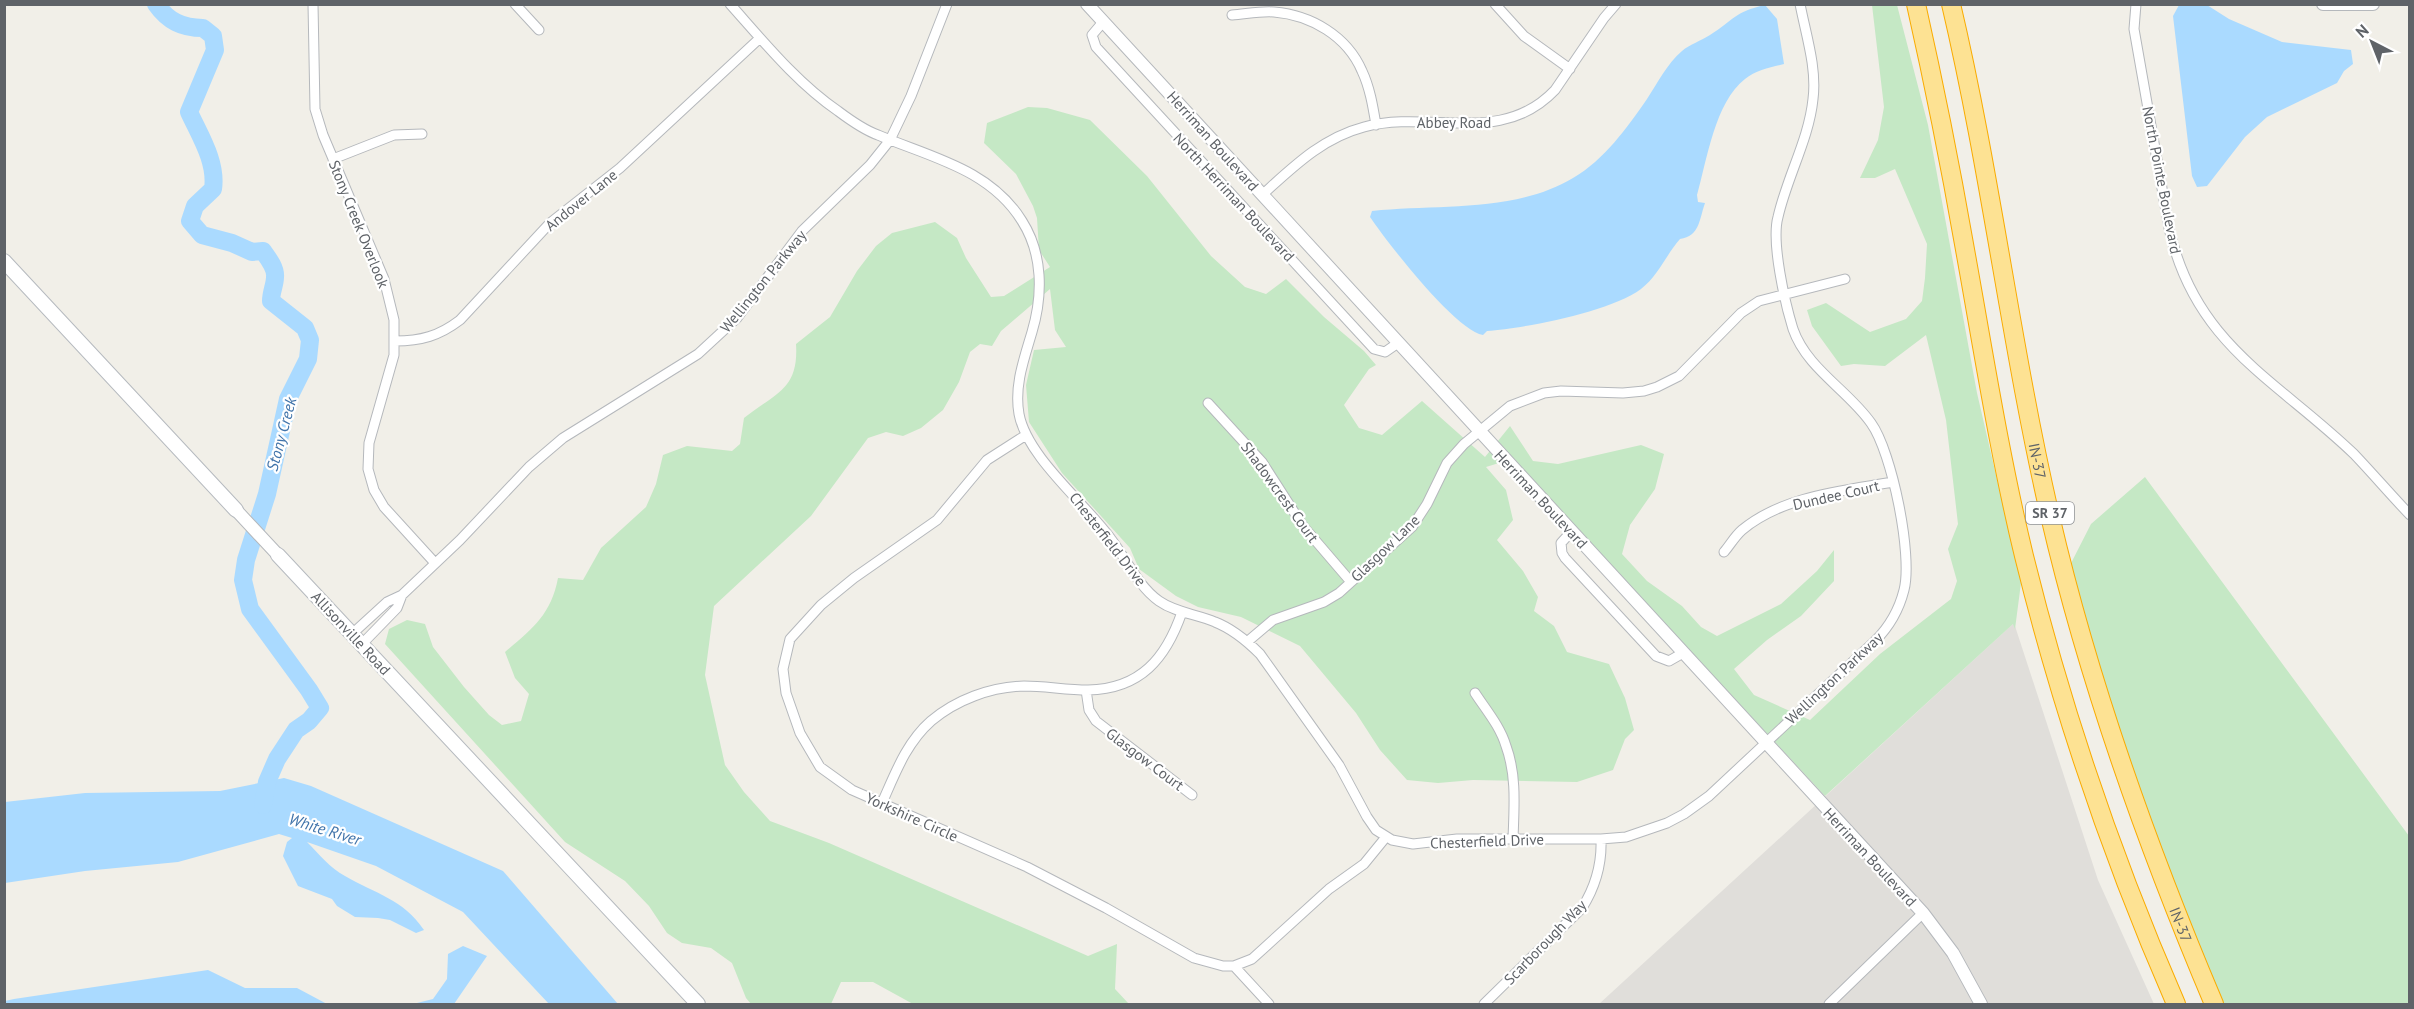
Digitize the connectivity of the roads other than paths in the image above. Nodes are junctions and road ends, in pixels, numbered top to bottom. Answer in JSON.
{"nodes":[{"id":1,"x":313,"y":4,"type":"edge"},
{"id":2,"x":515,"y":4,"type":"edge"},
{"id":3,"x":730,"y":4,"type":"edge"},
{"id":4,"x":947,"y":4,"type":"edge"},
{"id":5,"x":1087,"y":4,"type":"edge"},
{"id":6,"x":1495,"y":4,"type":"edge"},
{"id":7,"x":1616,"y":4,"type":"edge"},
{"id":8,"x":1800,"y":4,"type":"edge"},
{"id":9,"x":1916,"y":4,"type":"edge"},
{"id":10,"x":1951,"y":4,"type":"edge"},
{"id":11,"x":2136,"y":4,"type":"edge"},
{"id":12,"x":2323,"y":4,"type":"edge"},
{"id":13,"x":2373,"y":4,"type":"edge"},
{"id":14,"x":1232,"y":15,"type":"dead end"},
{"id":15,"x":1103,"y":22,"type":"junction"},
{"id":16,"x":539,"y":30,"type":"dead end"},
{"id":17,"x":760,"y":38,"type":"junction"},
{"id":18,"x":1569,"y":69,"type":"junction"},
{"id":19,"x":1376,"y":124,"type":"junction"},
{"id":20,"x":422,"y":135,"type":"dead end"},
{"id":21,"x":890,"y":140,"type":"junction"},
{"id":22,"x":333,"y":159,"type":"junction"},
{"id":23,"x":1262,"y":195,"type":"junction"},
{"id":24,"x":4,"y":261,"type":"edge"},
{"id":25,"x":1845,"y":279,"type":"dead end"},
{"id":26,"x":1785,"y":293,"type":"junction"},
{"id":27,"x":395,"y":341,"type":"junction"},
{"id":28,"x":1398,"y":343,"type":"junction"},
{"id":29,"x":1208,"y":403,"type":"dead end"},
{"id":30,"x":1479,"y":432,"type":"junction"},
{"id":31,"x":1026,"y":435,"type":"junction"},
{"id":32,"x":1893,"y":482,"type":"junction"},
{"id":33,"x":236,"y":510,"type":"joint"},
{"id":34,"x":2409,"y":515,"type":"edge"},
{"id":35,"x":1571,"y":532,"type":"junction"},
{"id":36,"x":1724,"y":552,"type":"dead end"},
{"id":37,"x":278,"y":555,"type":"joint"},
{"id":38,"x":435,"y":562,"type":"junction"},
{"id":39,"x":1351,"y":582,"type":"junction"},
{"id":40,"x":402,"y":594,"type":"junction"},
{"id":41,"x":1182,"y":612,"type":"junction"},
{"id":42,"x":357,"y":639,"type":"junction"},
{"id":43,"x":1247,"y":642,"type":"junction"},
{"id":44,"x":1683,"y":653,"type":"junction"},
{"id":45,"x":1086,"y":690,"type":"junction"},
{"id":46,"x":1475,"y":693,"type":"dead end"},
{"id":47,"x":1765,"y":743,"type":"junction"},
{"id":48,"x":1192,"y":795,"type":"dead end"},
{"id":49,"x":882,"y":803,"type":"junction"},
{"id":50,"x":1386,"y":837,"type":"junction"},
{"id":51,"x":1513,"y":839,"type":"junction"},
{"id":52,"x":1601,"y":839,"type":"junction"},
{"id":53,"x":1923,"y":913,"type":"junction"},
{"id":54,"x":1234,"y":966,"type":"junction"},
{"id":55,"x":698,"y":1005,"type":"edge"},
{"id":56,"x":1269,"y":1005,"type":"edge"},
{"id":57,"x":1484,"y":1005,"type":"edge"},
{"id":58,"x":1829,"y":1005,"type":"edge"},
{"id":59,"x":1981,"y":1005,"type":"edge"},
{"id":60,"x":2176,"y":1005,"type":"edge"},
{"id":61,"x":2214,"y":1005,"type":"edge"}],
"edges":[{"from":1,"to":22,"type":"street","name":"Stony Creek Overlook"},
{"from":2,"to":16,"type":"street"},
{"from":3,"to":17,"type":"street","name":"Chesterfield Drive"},
{"from":4,"to":21,"type":"street","name":"Wellington Parkway"},
{"from":5,"to":15,"type":"street","name":"Herriman Boulevard"},
{"from":6,"to":18,"type":"street"},
{"from":7,"to":18,"type":"street","name":"Abbey Road"},
{"from":8,"to":26,"type":"street","name":"Wellington Parkway"},
{"from":9,"to":60,"type":"highway","number":"SR 37"},
{"from":10,"to":61,"type":"highway","name":"IN-37","number":"SR 37"},
{"from":11,"to":34,"type":"street","name":"North Pointe Boulevard"},
{"from":12,"to":13,"type":"street"},
{"from":14,"to":19,"type":"street"},
{"from":15,"to":23,"type":"street","name":"Herriman Boulevard"},
{"from":15,"to":28,"type":"street","name":"North Herriman Boulevard"},
{"from":17,"to":21,"type":"street","name":"Chesterfield Drive"},
{"from":17,"to":27,"type":"street","name":"Andover Lane"},
{"from":18,"to":19,"type":"street","name":"Abbey Road"},
{"from":19,"to":23,"type":"street","name":"Abbey Road"},
{"from":20,"to":22,"type":"street"},
{"from":21,"to":31,"type":"street","name":"Chesterfield Drive"},
{"from":21,"to":38,"type":"street","name":"Wellington Parkway"},
{"from":22,"to":27,"type":"street","name":"Stony Creek Overlook"},
{"from":23,"to":28,"type":"street","name":"Herriman Boulevard"},
{"from":24,"to":33,"type":"main road","name":"Allisonville Road"},
{"from":25,"to":26,"type":"street","name":"Glasgow Lane"},
{"from":26,"to":30,"type":"street","name":"Glasgow Lane"},
{"from":26,"to":32,"type":"street","name":"Wellington Parkway"},
{"from":27,"to":38,"type":"street","name":"Stony Creek Overlook"},
{"from":28,"to":30,"type":"street","name":"Herriman Boulevard"},
{"from":29,"to":39,"type":"street","name":"Shadowcrest Court"},
{"from":30,"to":35,"type":"street","name":"Herriman Boulevard"},
{"from":30,"to":39,"type":"street","name":"Glasgow Lane"},
{"from":31,"to":41,"type":"street","name":"Chesterfield Drive"},
{"from":31,"to":49,"type":"street","name":"Yorkshire Circle"},
{"from":32,"to":36,"type":"street","name":"Dundee Court"},
{"from":32,"to":47,"type":"street","name":"Wellington Parkway"},
{"from":33,"to":37,"type":"street","name":"Allisonville Road"},
{"from":35,"to":44,"type":"street","name":"Herriman Boulevard"},
{"from":35,"to":44,"type":"street"},
{"from":37,"to":42,"type":"main road","name":"Allisonville Road"},
{"from":38,"to":40,"type":"street","name":"Wellington Parkway"},
{"from":39,"to":43,"type":"street","name":"Glasgow Lane"},
{"from":40,"to":42,"type":"street","name":"Wellington Parkway"},
{"from":40,"to":42,"type":"street","name":"Wellington Parkway"},
{"from":41,"to":43,"type":"street","name":"Chesterfield Drive"},
{"from":41,"to":45,"type":"street"},
{"from":42,"to":55,"type":"main road","name":"Allisonville Road"},
{"from":43,"to":50,"type":"street","name":"Chesterfield Drive"},
{"from":44,"to":47,"type":"street","name":"Herriman Boulevard"},
{"from":45,"to":48,"type":"street","name":"Glasgow Court"},
{"from":45,"to":49,"type":"street"},
{"from":46,"to":51,"type":"street"},
{"from":47,"to":52,"type":"street","name":"Chesterfield Drive"},
{"from":47,"to":53,"type":"street","name":"Herriman Boulevard"},
{"from":49,"to":54,"type":"street","name":"Yorkshire Circle"},
{"from":50,"to":51,"type":"street","name":"Chesterfield Drive"},
{"from":50,"to":54,"type":"street"},
{"from":51,"to":52,"type":"street","name":"Chesterfield Drive"},
{"from":52,"to":57,"type":"street","name":"Scarborough Way"},
{"from":53,"to":58,"type":"street"},
{"from":53,"to":59,"type":"street","name":"Herriman Boulevard"},
{"from":54,"to":56,"type":"street"}]}
